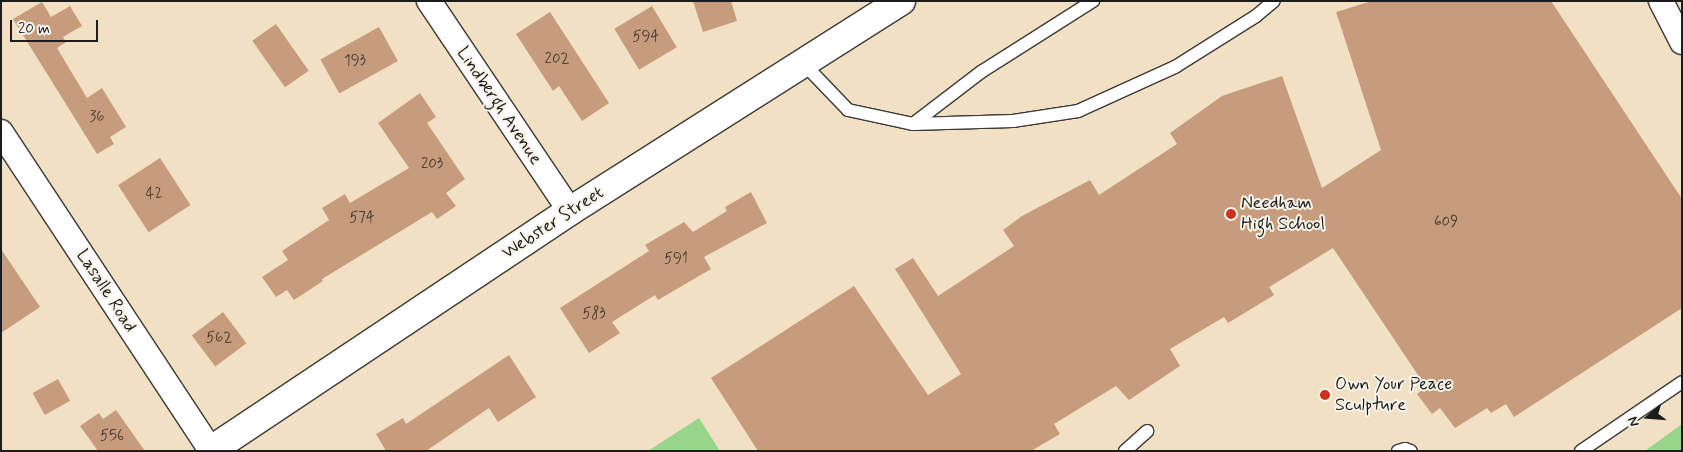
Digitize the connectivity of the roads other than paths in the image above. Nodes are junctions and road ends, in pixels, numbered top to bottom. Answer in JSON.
{"nodes":[{"id":1,"x":429,"y":1,"type":"edge"},
{"id":2,"x":901,"y":1,"type":"edge"},
{"id":3,"x":1093,"y":1,"type":"edge"},
{"id":4,"x":1274,"y":1,"type":"edge"},
{"id":5,"x":1661,"y":1,"type":"edge"},
{"id":6,"x":1682,"y":42,"type":"edge"},
{"id":7,"x":804,"y":63,"type":"junction"},
{"id":8,"x":913,"y":124,"type":"junction"},
{"id":9,"x":1,"y":132,"type":"edge"},
{"id":10,"x":570,"y":211,"type":"junction"},
{"id":11,"x":1682,"y":382,"type":"edge"},
{"id":12,"x":1147,"y":431,"type":"dead end"},
{"id":13,"x":210,"y":451,"type":"edge"},
{"id":14,"x":1125,"y":451,"type":"edge"},
{"id":15,"x":1398,"y":451,"type":"edge"},
{"id":16,"x":1411,"y":451,"type":"edge"},
{"id":17,"x":1581,"y":451,"type":"edge"}],
"edges":[{"from":1,"to":10,"type":"street","name":"Lindbergh Avenue"},
{"from":2,"to":7,"type":"street","name":"Webster Street"},
{"from":3,"to":8,"type":"lane"},
{"from":4,"to":8,"type":"lane"},
{"from":5,"to":6,"type":"street"},
{"from":7,"to":8,"type":"lane"},
{"from":7,"to":10,"type":"street","name":"Webster Street"},
{"from":9,"to":13,"type":"street","name":"Lasalle Road"},
{"from":10,"to":13,"type":"street","name":"Webster Street"},
{"from":11,"to":17,"type":"lane"},
{"from":12,"to":14,"type":"lane"},
{"from":15,"to":16,"type":"lane"}]}
